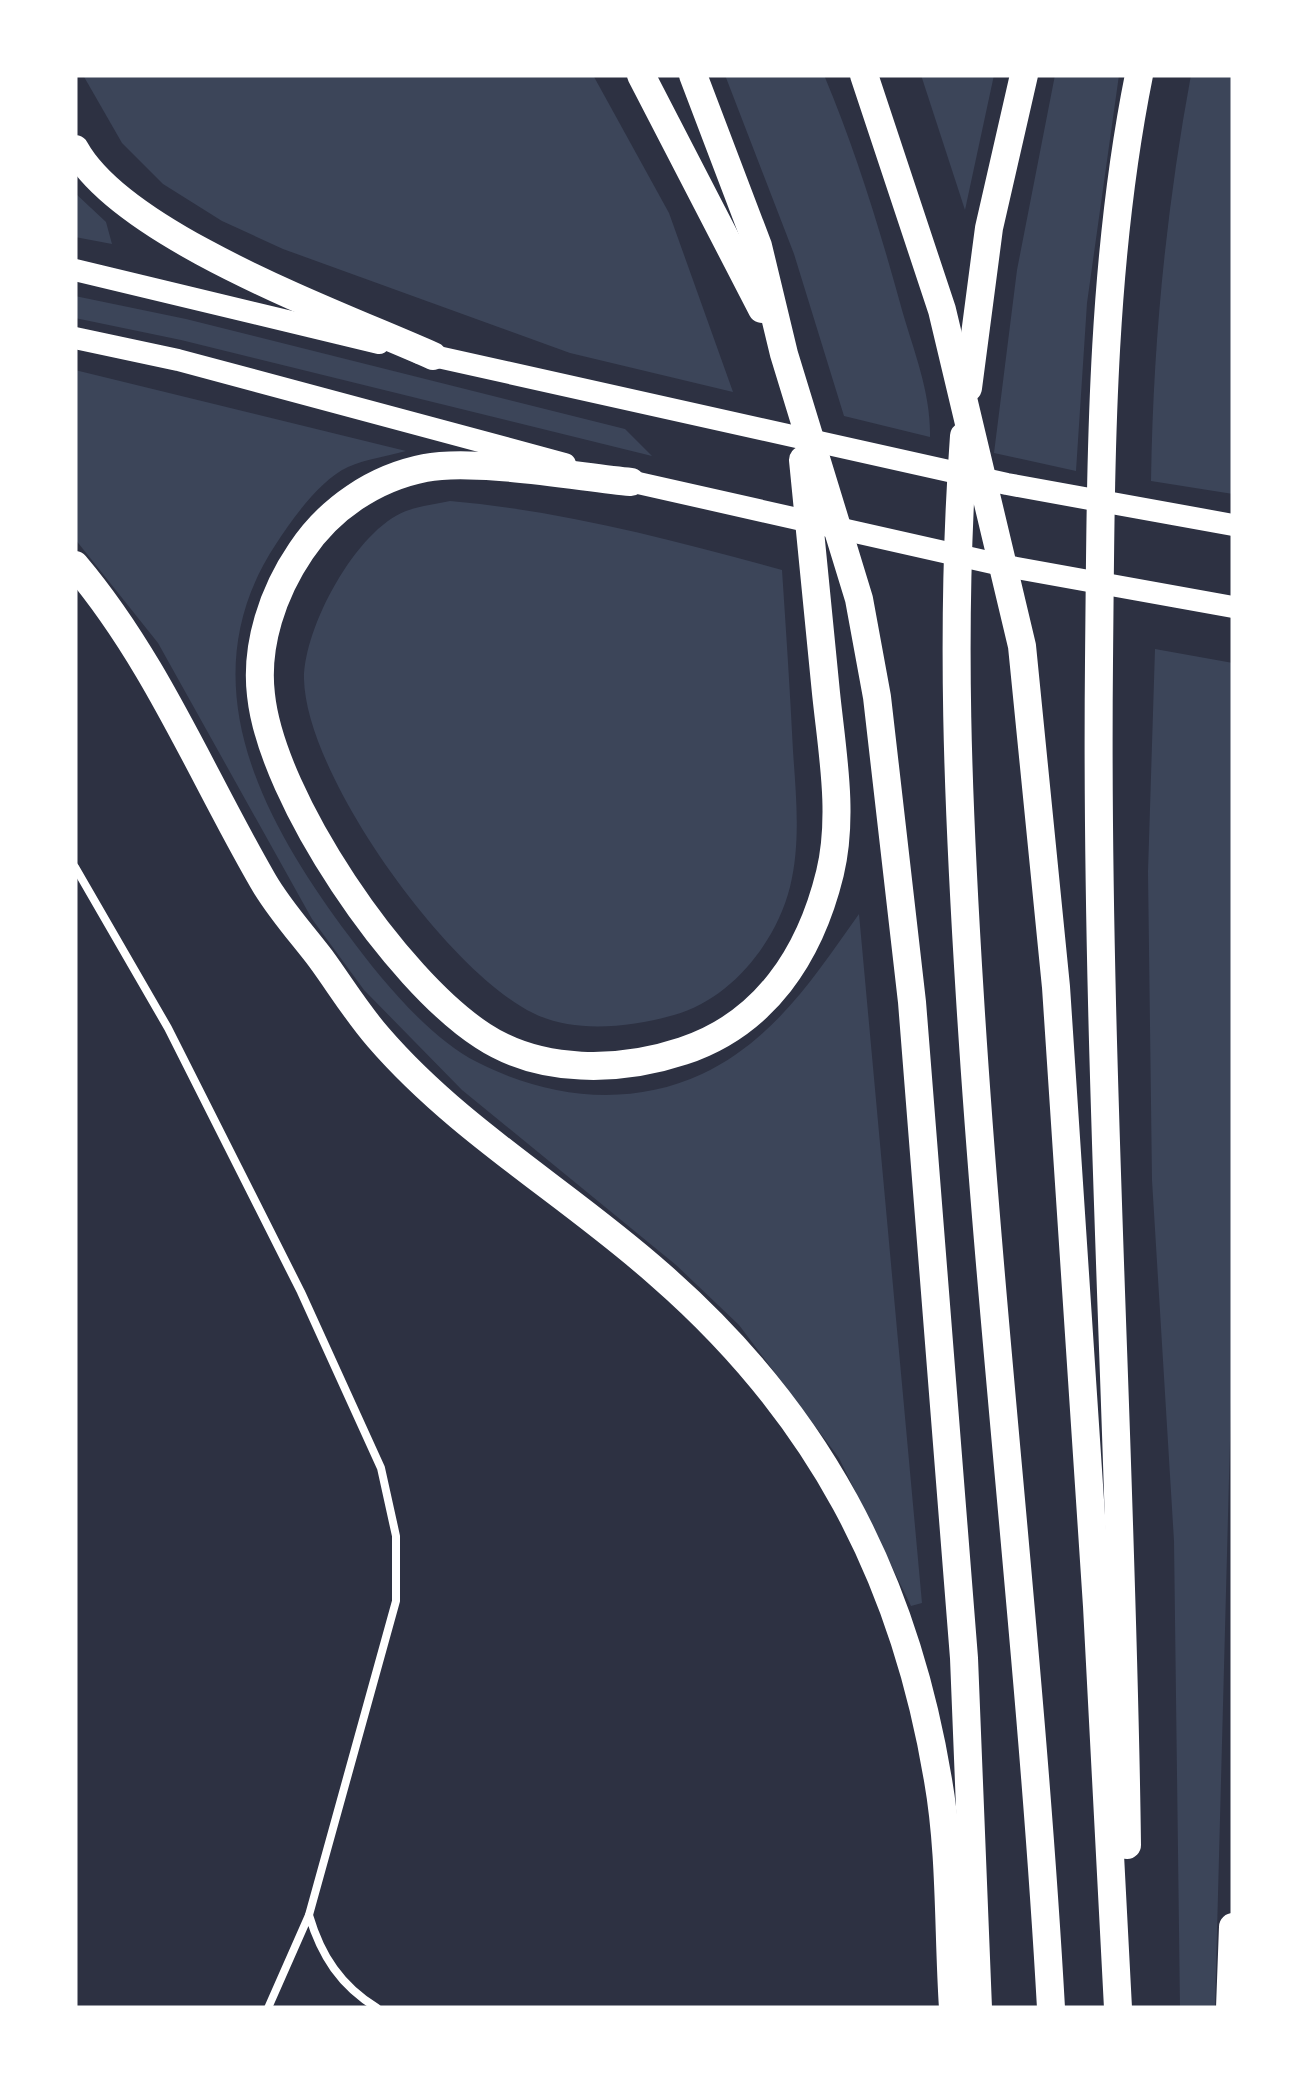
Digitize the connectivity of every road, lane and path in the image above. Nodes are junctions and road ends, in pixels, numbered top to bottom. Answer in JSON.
{"nodes":[{"id":1,"x":642,"y":75,"type":"edge"},
{"id":2,"x":693,"y":75,"type":"edge"},
{"id":3,"x":864,"y":75,"type":"edge"},
{"id":4,"x":1139,"y":75,"type":"edge"},
{"id":5,"x":1023,"y":76,"type":"edge"},
{"id":6,"x":75,"y":149,"type":"edge"},
{"id":7,"x":75,"y":270,"type":"edge"},
{"id":8,"x":75,"y":338,"type":"edge"},
{"id":9,"x":784,"y":354,"type":"junction"},
{"id":10,"x":433,"y":356,"type":"junction"},
{"id":11,"x":798,"y":399,"type":"junction"},
{"id":12,"x":631,"y":482,"type":"junction"},
{"id":13,"x":1233,"y":525,"type":"edge"},
{"id":14,"x":75,"y":565,"type":"edge"},
{"id":15,"x":1233,"y":607,"type":"edge"},
{"id":16,"x":75,"y":867,"type":"edge"},
{"id":17,"x":309,"y":1915,"type":"junction"},
{"id":18,"x":1233,"y":1928,"type":"edge"},
{"id":19,"x":268,"y":2008,"type":"edge"},
{"id":20,"x":377,"y":2008,"type":"edge"},
{"id":21,"x":953,"y":2008,"type":"edge"},
{"id":22,"x":978,"y":2008,"type":"edge"},
{"id":23,"x":1051,"y":2008,"type":"edge"},
{"id":24,"x":1118,"y":2008,"type":"edge"},
{"id":25,"x":1130,"y":2008,"type":"edge"},
{"id":26,"x":1230,"y":2008,"type":"edge"}],
"edges":[{"from":1,"to":9,"type":"highway"},
{"from":2,"to":9,"type":"highway"},
{"from":3,"to":24,"type":"highway"},
{"from":4,"to":25,"type":"highway"},
{"from":5,"to":23,"type":"highway"},
{"from":6,"to":10,"type":"highway"},
{"from":7,"to":10,"type":"main road"},
{"from":8,"to":12,"type":"main road"},
{"from":9,"to":11,"type":"highway"},
{"from":10,"to":13,"type":"main road"},
{"from":11,"to":12,"type":"highway"},
{"from":11,"to":22,"type":"highway"},
{"from":12,"to":15,"type":"main road"},
{"from":14,"to":21,"type":"highway"},
{"from":16,"to":17,"type":"lane"},
{"from":17,"to":19,"type":"lane"},
{"from":17,"to":20,"type":"lane"},
{"from":18,"to":26,"type":"highway"}]}
